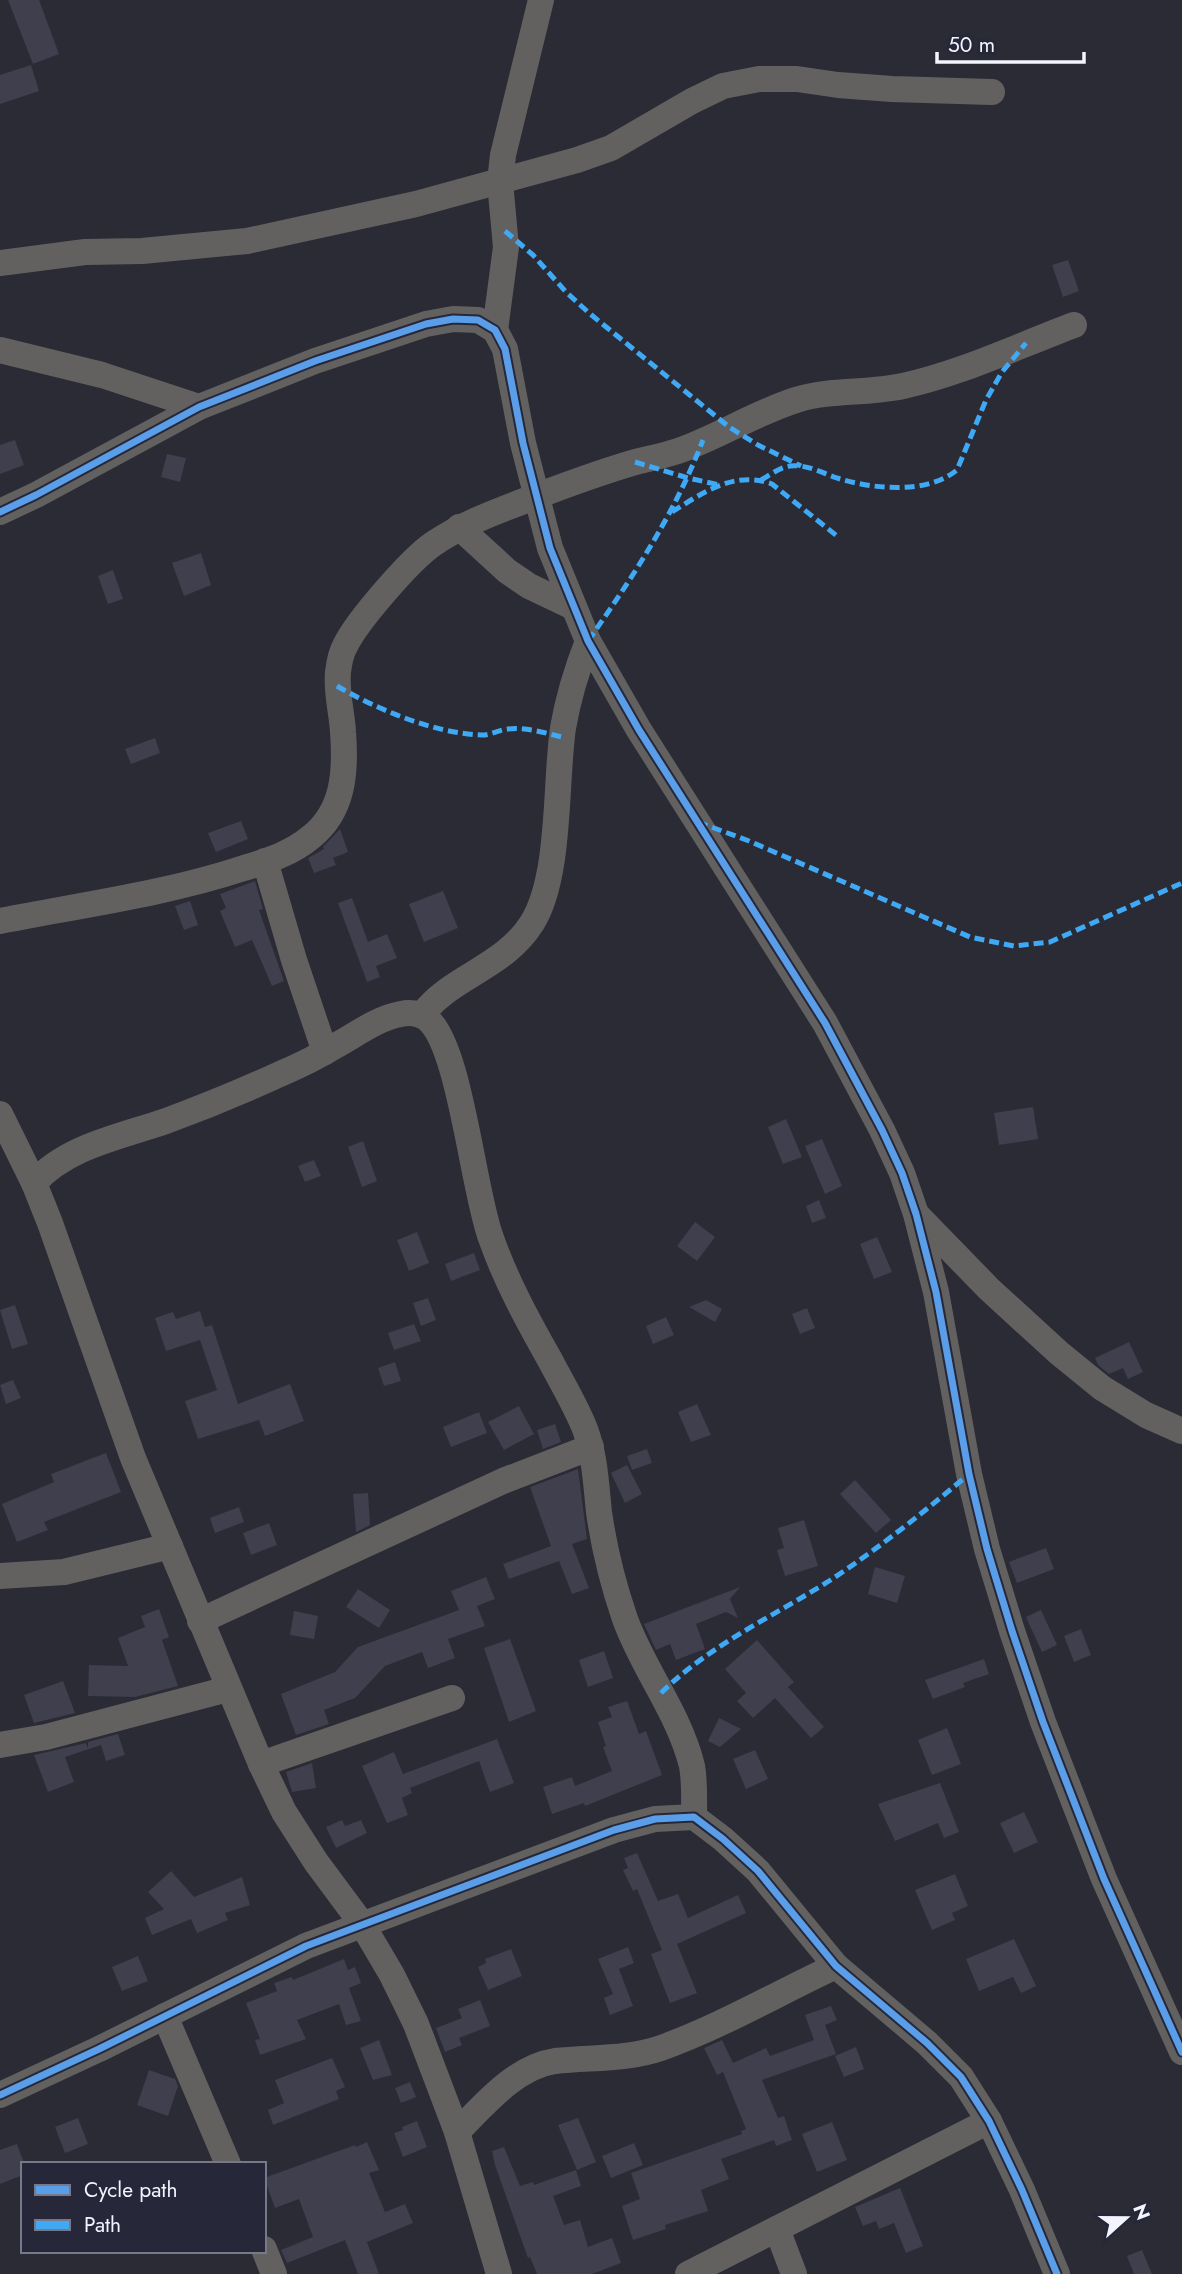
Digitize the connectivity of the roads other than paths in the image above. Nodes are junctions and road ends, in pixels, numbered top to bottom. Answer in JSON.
{"nodes":[{"id":1,"x":541,"y":0,"type":"edge"},
{"id":2,"x":992,"y":92,"type":"dead end"},
{"id":3,"x":500,"y":182,"type":"junction"},
{"id":4,"x":0,"y":263,"type":"edge"},
{"id":5,"x":1074,"y":325,"type":"dead end"},
{"id":6,"x":495,"y":330,"type":"junction"},
{"id":7,"x":0,"y":350,"type":"edge"},
{"id":8,"x":199,"y":407,"type":"junction"},
{"id":9,"x":535,"y":496,"type":"junction"},
{"id":10,"x":0,"y":512,"type":"edge"},
{"id":11,"x":459,"y":527,"type":"junction"},
{"id":12,"x":573,"y":607,"type":"junction"},
{"id":13,"x":588,"y":641,"type":"junction"},
{"id":14,"x":265,"y":861,"type":"junction"},
{"id":15,"x":0,"y":921,"type":"edge"},
{"id":16,"x":422,"y":1015,"type":"junction"},
{"id":17,"x":325,"y":1052,"type":"junction"},
{"id":18,"x":0,"y":1114,"type":"edge"},
{"id":19,"x":34,"y":1184,"type":"junction"},
{"id":20,"x":916,"y":1214,"type":"junction"},
{"id":21,"x":1182,"y":1431,"type":"edge"},
{"id":22,"x":591,"y":1447,"type":"junction"},
{"id":23,"x":170,"y":1545,"type":"junction"},
{"id":24,"x":0,"y":1576,"type":"edge"},
{"id":25,"x":200,"y":1621,"type":"junction"},
{"id":26,"x":228,"y":1689,"type":"junction"},
{"id":27,"x":452,"y":1698,"type":"dead end"},
{"id":28,"x":0,"y":1745,"type":"edge"},
{"id":29,"x":261,"y":1764,"type":"junction"},
{"id":30,"x":694,"y":1817,"type":"junction"},
{"id":31,"x":362,"y":1924,"type":"junction"},
{"id":32,"x":836,"y":1966,"type":"junction"},
{"id":33,"x":165,"y":2015,"type":"junction"},
{"id":34,"x":1182,"y":2052,"type":"edge"},
{"id":35,"x":0,"y":2095,"type":"edge"},
{"id":36,"x":989,"y":2121,"type":"junction"},
{"id":37,"x":457,"y":2132,"type":"junction"},
{"id":38,"x":228,"y":2162,"type":"edge"},
{"id":39,"x":777,"y":2229,"type":"junction"},
{"id":40,"x":266,"y":2253,"type":"edge"},
{"id":41,"x":274,"y":2274,"type":"edge"},
{"id":42,"x":499,"y":2274,"type":"edge"},
{"id":43,"x":688,"y":2274,"type":"edge"},
{"id":44,"x":794,"y":2274,"type":"edge"},
{"id":45,"x":1057,"y":2274,"type":"edge"}],
"edges":[{"from":1,"to":3,"type":"street"},
{"from":2,"to":3,"type":"street"},
{"from":3,"to":4,"type":"street"},
{"from":3,"to":6,"type":"street"},
{"from":5,"to":9,"type":"street"},
{"from":6,"to":8,"type":"street"},
{"from":6,"to":9,"type":"street"},
{"from":7,"to":8,"type":"street"},
{"from":8,"to":10,"type":"street"},
{"from":9,"to":11,"type":"street"},
{"from":9,"to":12,"type":"street"},
{"from":11,"to":12,"type":"street"},
{"from":11,"to":14,"type":"street"},
{"from":12,"to":13,"type":"street"},
{"from":13,"to":16,"type":"street"},
{"from":13,"to":20,"type":"street"},
{"from":14,"to":15,"type":"street"},
{"from":14,"to":17,"type":"street"},
{"from":16,"to":17,"type":"street"},
{"from":16,"to":22,"type":"street"},
{"from":17,"to":19,"type":"street"},
{"from":18,"to":19,"type":"street"},
{"from":19,"to":23,"type":"street"},
{"from":20,"to":21,"type":"street"},
{"from":20,"to":34,"type":"street"},
{"from":22,"to":25,"type":"street"},
{"from":22,"to":30,"type":"street"},
{"from":23,"to":24,"type":"street"},
{"from":23,"to":25,"type":"street"},
{"from":25,"to":26,"type":"street"},
{"from":26,"to":28,"type":"street"},
{"from":26,"to":29,"type":"street"},
{"from":27,"to":29,"type":"street"},
{"from":29,"to":31,"type":"street"},
{"from":30,"to":31,"type":"street"},
{"from":30,"to":32,"type":"street"},
{"from":31,"to":33,"type":"street"},
{"from":31,"to":37,"type":"street"},
{"from":32,"to":36,"type":"street"},
{"from":32,"to":37,"type":"street"},
{"from":33,"to":35,"type":"street"},
{"from":33,"to":38,"type":"street"},
{"from":36,"to":39,"type":"street"},
{"from":36,"to":45,"type":"street"},
{"from":37,"to":42,"type":"street"},
{"from":39,"to":43,"type":"street"},
{"from":39,"to":44,"type":"street"},
{"from":40,"to":41,"type":"street"}]}
